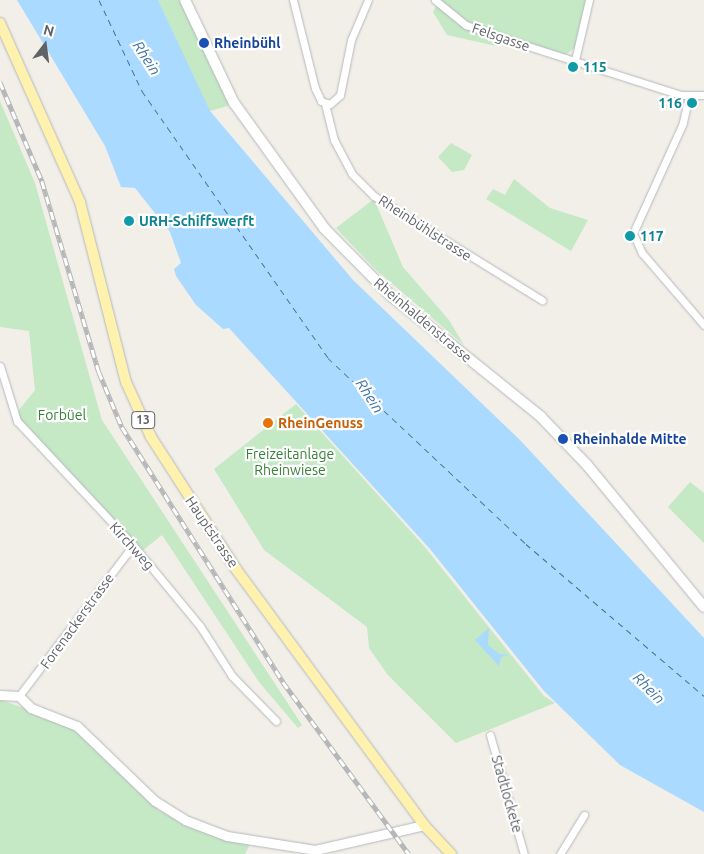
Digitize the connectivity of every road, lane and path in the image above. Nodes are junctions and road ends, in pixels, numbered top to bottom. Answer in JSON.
{"nodes":[{"id":1,"x":185,"y":0,"type":"edge"},
{"id":2,"x":293,"y":0,"type":"edge"},
{"id":3,"x":368,"y":0,"type":"edge"},
{"id":4,"x":435,"y":0,"type":"edge"},
{"id":5,"x":589,"y":0,"type":"edge"},
{"id":6,"x":0,"y":23,"type":"edge"},
{"id":7,"x":575,"y":60,"type":"junction"},
{"id":8,"x":704,"y":95,"type":"edge"},
{"id":9,"x":689,"y":96,"type":"junction"},
{"id":10,"x":325,"y":104,"type":"junction"},
{"id":11,"x":542,"y":300,"type":"dead end"},
{"id":12,"x":704,"y":325,"type":"edge"},
{"id":13,"x":0,"y":366,"type":"edge"},
{"id":14,"x":0,"y":387,"type":"edge"},
{"id":15,"x":7,"y":396,"type":"junction"},
{"id":16,"x":133,"y":545,"type":"junction"},
{"id":17,"x":704,"y":607,"type":"edge"},
{"id":18,"x":0,"y":695,"type":"edge"},
{"id":19,"x":19,"y":696,"type":"junction"},
{"id":20,"x":276,"y":721,"type":"dead end"},
{"id":21,"x":490,"y":734,"type":"dead end"},
{"id":22,"x":584,"y":815,"type":"dead end"},
{"id":23,"x":424,"y":825,"type":"junction"},
{"id":24,"x":451,"y":854,"type":"edge"},
{"id":25,"x":524,"y":854,"type":"edge"},
{"id":26,"x":560,"y":854,"type":"edge"}],
"edges":[{"from":1,"to":17,"type":"main road","name":"Rheinhaldenstrasse"},
{"from":2,"to":10,"type":"street","name":"Rheinbühlstrasse"},
{"from":3,"to":10,"type":"street"},
{"from":4,"to":7,"type":"street","name":"Felsgasse"},
{"from":5,"to":7,"type":"street"},
{"from":6,"to":23,"type":"main road","name":"Hauptstrasse","number":"13"},
{"from":7,"to":9,"type":"street","name":"Felsgasse"},
{"from":8,"to":9,"type":"street"},
{"from":9,"to":12,"type":"street"},
{"from":10,"to":11,"type":"street","name":"Rheinbühlstrasse"},
{"from":13,"to":15,"type":"street","name":"Kirchweg"},
{"from":14,"to":15,"type":"street"},
{"from":15,"to":16,"type":"street","name":"Kirchweg"},
{"from":16,"to":19,"type":"street","name":"Forenackerstrasse"},
{"from":16,"to":20,"type":"street","name":"Kirchweg"},
{"from":18,"to":19,"type":"street"},
{"from":19,"to":23,"type":"street"},
{"from":21,"to":25,"type":"street","name":"Stadtlockete"},
{"from":22,"to":26,"type":"street"},
{"from":23,"to":24,"type":"main road","name":"Hauptstrasse","number":"13"}]}
